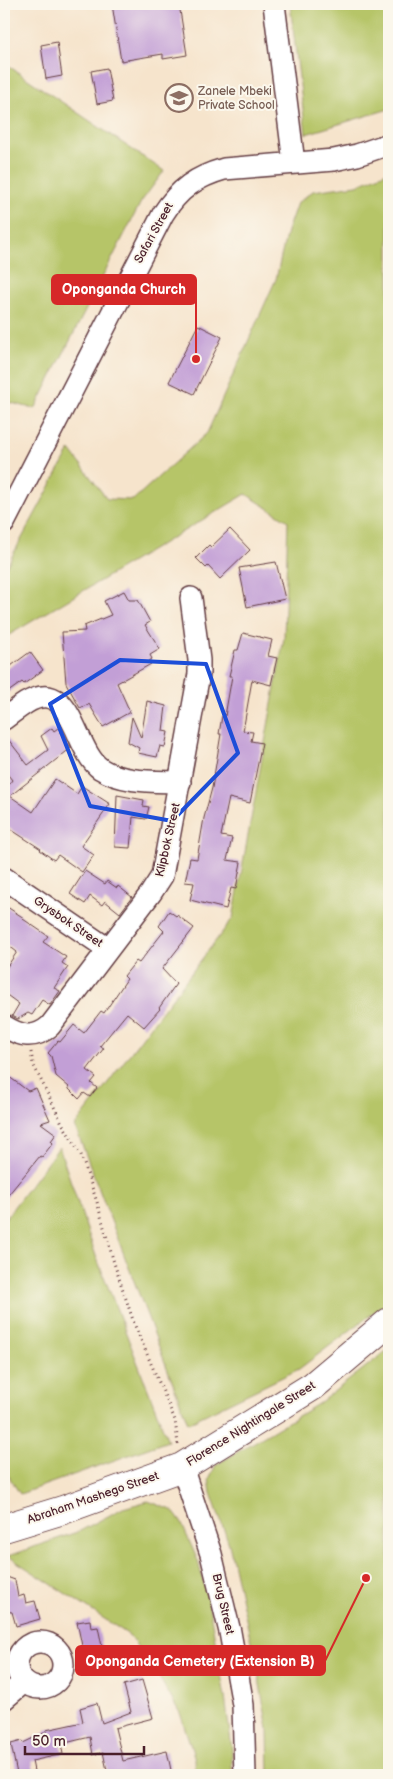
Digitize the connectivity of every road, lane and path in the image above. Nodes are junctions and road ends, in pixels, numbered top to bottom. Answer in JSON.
{"nodes":[{"id":1,"x":274,"y":4,"type":"edge"},
{"id":2,"x":389,"y":144,"type":"edge"},
{"id":3,"x":294,"y":163,"type":"junction"},
{"id":4,"x":4,"y":522,"type":"edge"},
{"id":5,"x":191,"y":598,"type":"dead end"},
{"id":6,"x":4,"y":719,"type":"edge"},
{"id":7,"x":180,"y":782,"type":"junction"},
{"id":8,"x":4,"y":878,"type":"edge"},
{"id":9,"x":108,"y":949,"type":"junction"},
{"id":10,"x":4,"y":1026,"type":"edge"},
{"id":11,"x":29,"y":1036,"type":"junction"},
{"id":12,"x":389,"y":1322,"type":"edge"},
{"id":13,"x":182,"y":1467,"type":"junction"},
{"id":14,"x":4,"y":1528,"type":"edge"},
{"id":15,"x":24,"y":1682,"type":"dead end"},
{"id":16,"x":4,"y":1699,"type":"edge"},
{"id":17,"x":245,"y":1775,"type":"edge"}],
"edges":[{"from":1,"to":3,"type":"street"},
{"from":2,"to":3,"type":"street","name":"Safari Street"},
{"from":3,"to":4,"type":"street","name":"Safari Street"},
{"from":5,"to":7,"type":"street","name":"Klipbok Street"},
{"from":6,"to":7,"type":"street"},
{"from":7,"to":9,"type":"street","name":"Klipbok Street"},
{"from":8,"to":9,"type":"street","name":"Grysbok Street"},
{"from":9,"to":11,"type":"street","name":"Klipbok Street"},
{"from":10,"to":11,"type":"street"},
{"from":11,"to":13,"type":"path"},
{"from":12,"to":13,"type":"main road","name":"Florence Nightingale Street"},
{"from":13,"to":14,"type":"main road","name":"Abraham Mashego Street"},
{"from":13,"to":17,"type":"street","name":"Brug Street"},
{"from":15,"to":16,"type":"street"}]}
